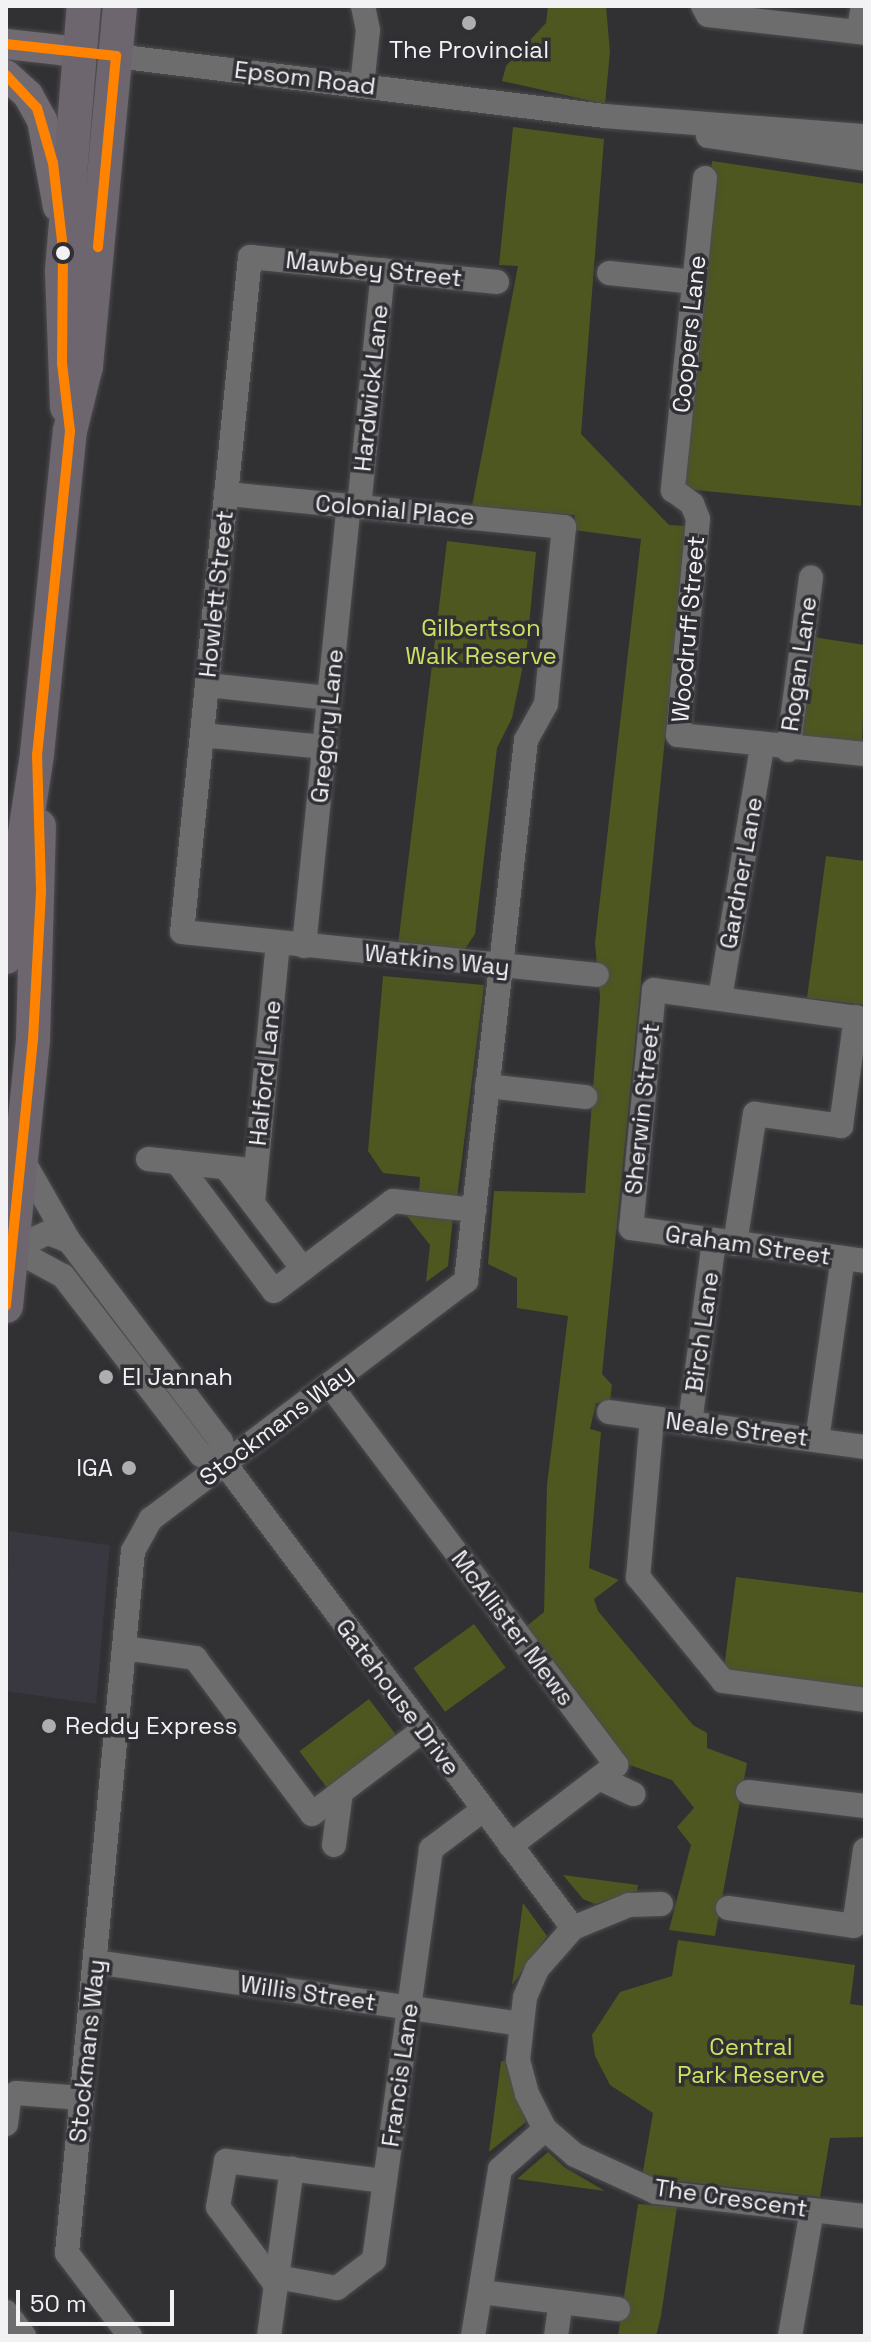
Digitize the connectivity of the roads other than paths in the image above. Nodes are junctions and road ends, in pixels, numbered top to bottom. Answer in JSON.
{"nodes":[{"id":1,"x":84,"y":6,"type":"edge"},
{"id":2,"x":120,"y":6,"type":"edge"},
{"id":3,"x":363,"y":6,"type":"edge"},
{"id":4,"x":863,"y":6,"type":"edge"},
{"id":5,"x":704,"y":10,"type":"edge"},
{"id":6,"x":862,"y":32,"type":"edge"},
{"id":7,"x":6,"y":44,"type":"edge"},
{"id":8,"x":79,"y":52,"type":"junction"},
{"id":9,"x":116,"y":56,"type":"junction"},
{"id":10,"x":6,"y":75,"type":"edge"},
{"id":11,"x":362,"y":86,"type":"junction"},
{"id":12,"x":604,"y":116,"type":"junction"},
{"id":13,"x":865,"y":136,"type":"edge"},
{"id":14,"x":865,"y":159,"type":"edge"},
{"id":15,"x":705,"y":178,"type":"dead end"},
{"id":16,"x":63,"y":249,"type":"junction"},
{"id":17,"x":250,"y":257,"type":"joint"},
{"id":18,"x":383,"y":270,"type":"junction"},
{"id":19,"x":609,"y":273,"type":"dead end"},
{"id":20,"x":497,"y":282,"type":"dead end"},
{"id":21,"x":695,"y":282,"type":"junction"},
{"id":22,"x":95,"y":285,"type":"junction"},
{"id":23,"x":63,"y":332,"type":"junction"},
{"id":24,"x":70,"y":431,"type":"junction"},
{"id":25,"x":673,"y":490,"type":"joint"},
{"id":26,"x":226,"y":494,"type":"junction"},
{"id":27,"x":354,"y":507,"type":"junction"},
{"id":28,"x":564,"y":527,"type":"joint"},
{"id":29,"x":811,"y":578,"type":"dead end"},
{"id":30,"x":207,"y":685,"type":"junction"},
{"id":31,"x":329,"y":698,"type":"junction"},
{"id":32,"x":202,"y":735,"type":"junction"},
{"id":33,"x":325,"y":747,"type":"junction"},
{"id":34,"x":762,"y":747,"type":"junction"},
{"id":35,"x":788,"y":750,"type":"junction"},
{"id":36,"x":37,"y":754,"type":"junction"},
{"id":37,"x":865,"y":754,"type":"edge"},
{"id":38,"x":182,"y":931,"type":"joint"},
{"id":39,"x":278,"y":944,"type":"junction"},
{"id":40,"x":304,"y":946,"type":"junction"},
{"id":41,"x":6,"y":957,"type":"edge"},
{"id":42,"x":501,"y":966,"type":"junction"},
{"id":43,"x":597,"y":975,"type":"dead end"},
{"id":44,"x":720,"y":998,"type":"junction"},
{"id":45,"x":860,"y":1018,"type":"edge"},
{"id":46,"x":487,"y":1086,"type":"junction"},
{"id":47,"x":585,"y":1097,"type":"dead end"},
{"id":48,"x":22,"y":1159,"type":"junction"},
{"id":49,"x":148,"y":1159,"type":"dead end"},
{"id":50,"x":177,"y":1162,"type":"junction"},
{"id":51,"x":226,"y":1168,"type":"junction"},
{"id":52,"x":255,"y":1171,"type":"junction"},
{"id":53,"x":253,"y":1202,"type":"junction"},
{"id":54,"x":475,"y":1210,"type":"junction"},
{"id":55,"x":631,"y":1228,"type":"joint"},
{"id":56,"x":69,"y":1241,"type":"junction"},
{"id":57,"x":725,"y":1242,"type":"junction"},
{"id":58,"x":8,"y":1249,"type":"edge"},
{"id":59,"x":854,"y":1259,"type":"edge"},
{"id":60,"x":303,"y":1269,"type":"junction"},
{"id":61,"x":6,"y":1306,"type":"edge"},
{"id":62,"x":152,"y":1369,"type":"junction"},
{"id":63,"x":330,"y":1385,"type":"junction"},
{"id":64,"x":609,"y":1412,"type":"dead end"},
{"id":65,"x":652,"y":1418,"type":"junction"},
{"id":66,"x":690,"y":1423,"type":"junction"},
{"id":67,"x":817,"y":1440,"type":"junction"},
{"id":68,"x":865,"y":1447,"type":"edge"},
{"id":69,"x":225,"y":1464,"type":"junction"},
{"id":70,"x":124,"y":1648,"type":"junction"},
{"id":71,"x":865,"y":1700,"type":"edge"},
{"id":72,"x":423,"y":1730,"type":"junction"},
{"id":73,"x":599,"y":1778,"type":"junction"},
{"id":74,"x":341,"y":1792,"type":"junction"},
{"id":75,"x":748,"y":1792,"type":"dead end"},
{"id":76,"x":634,"y":1794,"type":"dead end"},
{"id":77,"x":865,"y":1806,"type":"edge"},
{"id":78,"x":483,"y":1810,"type":"junction"},
{"id":79,"x":334,"y":1845,"type":"dead end"},
{"id":80,"x":510,"y":1846,"type":"junction"},
{"id":81,"x":865,"y":1850,"type":"edge"},
{"id":82,"x":661,"y":1904,"type":"dead end"},
{"id":83,"x":728,"y":1908,"type":"dead end"},
{"id":84,"x":573,"y":1928,"type":"junction"},
{"id":85,"x":96,"y":1962,"type":"junction"},
{"id":86,"x":409,"y":2008,"type":"junction"},
{"id":87,"x":520,"y":2024,"type":"junction"},
{"id":88,"x":82,"y":2098,"type":"junction"},
{"id":89,"x":6,"y":2124,"type":"edge"},
{"id":90,"x":545,"y":2129,"type":"junction"},
{"id":91,"x":292,"y":2169,"type":"junction"},
{"id":92,"x":385,"y":2181,"type":"junction"},
{"id":93,"x":812,"y":2210,"type":"junction"},
{"id":94,"x":865,"y":2216,"type":"edge"},
{"id":95,"x":277,"y":2281,"type":"junction"},
{"id":96,"x":481,"y":2292,"type":"junction"},
{"id":97,"x":561,"y":2302,"type":"junction"},
{"id":98,"x":618,"y":2309,"type":"dead end"},
{"id":99,"x":6,"y":2312,"type":"edge"},
{"id":100,"x":24,"y":2336,"type":"edge"},
{"id":101,"x":130,"y":2336,"type":"edge"},
{"id":102,"x":269,"y":2336,"type":"edge"},
{"id":103,"x":473,"y":2336,"type":"edge"},
{"id":104,"x":556,"y":2336,"type":"edge"},
{"id":105,"x":790,"y":2336,"type":"edge"}],
"edges":[{"from":1,"to":8,"type":"highway"},
{"from":2,"to":9,"type":"highway"},
{"from":3,"to":11,"type":"street"},
{"from":4,"to":6,"type":"street"},
{"from":5,"to":6,"type":"street"},
{"from":7,"to":8,"type":"main road","name":"Epsom Road"},
{"from":8,"to":9,"type":"highway","name":"Epsom Road"},
{"from":8,"to":16,"type":"highway"},
{"from":9,"to":11,"type":"street","name":"Epsom Road"},
{"from":9,"to":22,"type":"highway"},
{"from":10,"to":16,"type":"main road"},
{"from":11,"to":12,"type":"street","name":"Epsom Road"},
{"from":12,"to":13,"type":"street","name":"Epsom Road"},
{"from":12,"to":14,"type":"street","name":"Epsom Road"},
{"from":15,"to":21,"type":"street","name":"Coopers Lane"},
{"from":16,"to":23,"type":"highway"},
{"from":17,"to":18,"type":"street","name":"Mawbey Street"},
{"from":17,"to":26,"type":"street","name":"Howlett Street"},
{"from":18,"to":20,"type":"street","name":"Mawbey Street"},
{"from":18,"to":27,"type":"street","name":"Hardwick Lane"},
{"from":19,"to":21,"type":"street"},
{"from":21,"to":25,"type":"street","name":"Coopers Lane"},
{"from":22,"to":23,"type":"highway"},
{"from":22,"to":24,"type":"highway"},
{"from":23,"to":24,"type":"highway"},
{"from":24,"to":36,"type":"highway"},
{"from":25,"to":34,"type":"street","name":"Woodruff Street"},
{"from":26,"to":27,"type":"street","name":"Colonial Place"},
{"from":26,"to":30,"type":"street","name":"Howlett Street"},
{"from":27,"to":28,"type":"street","name":"Colonial Place"},
{"from":27,"to":31,"type":"street","name":"Gregory Lane"},
{"from":28,"to":42,"type":"street","name":"Stockmans Way"},
{"from":29,"to":35,"type":"street","name":"Rogan Lane"},
{"from":30,"to":31,"type":"street"},
{"from":30,"to":32,"type":"street","name":"Howlett Street"},
{"from":31,"to":33,"type":"street","name":"Gregory Lane"},
{"from":32,"to":33,"type":"street"},
{"from":32,"to":38,"type":"street","name":"Howlett Street"},
{"from":33,"to":40,"type":"street","name":"Gregory Lane"},
{"from":34,"to":35,"type":"street","name":"Woodruff Street"},
{"from":34,"to":44,"type":"street","name":"Gardner Lane"},
{"from":35,"to":37,"type":"street","name":"Woodruff Street"},
{"from":36,"to":41,"type":"highway"},
{"from":36,"to":48,"type":"highway"},
{"from":38,"to":39,"type":"street","name":"Watkins Way"},
{"from":39,"to":40,"type":"street","name":"Watkins Way"},
{"from":39,"to":52,"type":"street","name":"Halford Lane"},
{"from":40,"to":42,"type":"street","name":"Watkins Way"},
{"from":42,"to":43,"type":"street","name":"Watkins Way"},
{"from":42,"to":46,"type":"street","name":"Stockmans Way"},
{"from":44,"to":45,"type":"street"},
{"from":44,"to":55,"type":"street","name":"Sherwin Street"},
{"from":45,"to":57,"type":"street","name":"Birch Lane"},
{"from":46,"to":47,"type":"street"},
{"from":46,"to":54,"type":"street","name":"Stockmans Way"},
{"from":48,"to":56,"type":"street","name":"Gatehouse Drive"},
{"from":48,"to":58,"type":"highway"},
{"from":49,"to":50,"type":"street"},
{"from":50,"to":51,"type":"street"},
{"from":50,"to":60,"type":"street"},
{"from":51,"to":52,"type":"street"},
{"from":51,"to":53,"type":"street"},
{"from":52,"to":53,"type":"street","name":"Halford Lane"},
{"from":53,"to":60,"type":"street"},
{"from":54,"to":60,"type":"street"},
{"from":54,"to":63,"type":"street","name":"Stockmans Way"},
{"from":55,"to":57,"type":"street","name":"Graham Street"},
{"from":56,"to":58,"type":"street"},
{"from":56,"to":62,"type":"street","name":"Gatehouse Drive"},
{"from":57,"to":59,"type":"street","name":"Graham Street"},
{"from":57,"to":66,"type":"street","name":"Birch Lane"},
{"from":58,"to":61,"type":"highway"},
{"from":58,"to":62,"type":"street","name":"Gatehouse Drive"},
{"from":59,"to":67,"type":"street"},
{"from":62,"to":69,"type":"street","name":"Gatehouse Drive"},
{"from":63,"to":69,"type":"street","name":"Stockmans Way"},
{"from":63,"to":73,"type":"street","name":"McAllister Mews"},
{"from":64,"to":65,"type":"street","name":"Neale Street"},
{"from":65,"to":66,"type":"street","name":"Neale Street"},
{"from":65,"to":71,"type":"street"},
{"from":66,"to":67,"type":"street","name":"Neale Street"},
{"from":67,"to":68,"type":"street","name":"Neale Street"},
{"from":69,"to":70,"type":"street","name":"Stockmans Way"},
{"from":69,"to":72,"type":"street","name":"Gatehouse Drive"},
{"from":70,"to":74,"type":"street"},
{"from":70,"to":85,"type":"street","name":"Stockmans Way"},
{"from":72,"to":74,"type":"street"},
{"from":72,"to":78,"type":"street","name":"Gatehouse Drive"},
{"from":73,"to":76,"type":"street"},
{"from":73,"to":80,"type":"street"},
{"from":74,"to":79,"type":"street"},
{"from":75,"to":77,"type":"street"},
{"from":78,"to":80,"type":"street","name":"Gatehouse Drive"},
{"from":78,"to":86,"type":"street","name":"Francis Lane"},
{"from":80,"to":84,"type":"street","name":"Gatehouse Drive"},
{"from":81,"to":83,"type":"street"},
{"from":82,"to":84,"type":"street","name":"The Crescent"},
{"from":84,"to":87,"type":"street","name":"The Crescent"},
{"from":85,"to":86,"type":"street","name":"Willis Street"},
{"from":85,"to":88,"type":"street","name":"Stockmans Way"},
{"from":86,"to":87,"type":"street","name":"Willis Street"},
{"from":86,"to":92,"type":"street","name":"Francis Lane"},
{"from":87,"to":90,"type":"street","name":"The Crescent"},
{"from":88,"to":89,"type":"street"},
{"from":88,"to":101,"type":"street","name":"Stockmans Way"},
{"from":90,"to":93,"type":"street","name":"The Crescent"},
{"from":90,"to":96,"type":"street"},
{"from":91,"to":92,"type":"street"},
{"from":91,"to":95,"type":"street"},
{"from":91,"to":95,"type":"street"},
{"from":92,"to":95,"type":"street","name":"Francis Lane"},
{"from":93,"to":94,"type":"street","name":"The Crescent"},
{"from":93,"to":105,"type":"street"},
{"from":95,"to":102,"type":"street"},
{"from":96,"to":97,"type":"street"},
{"from":96,"to":103,"type":"street"},
{"from":97,"to":98,"type":"street"},
{"from":97,"to":104,"type":"street"},
{"from":99,"to":100,"type":"street"}]}
